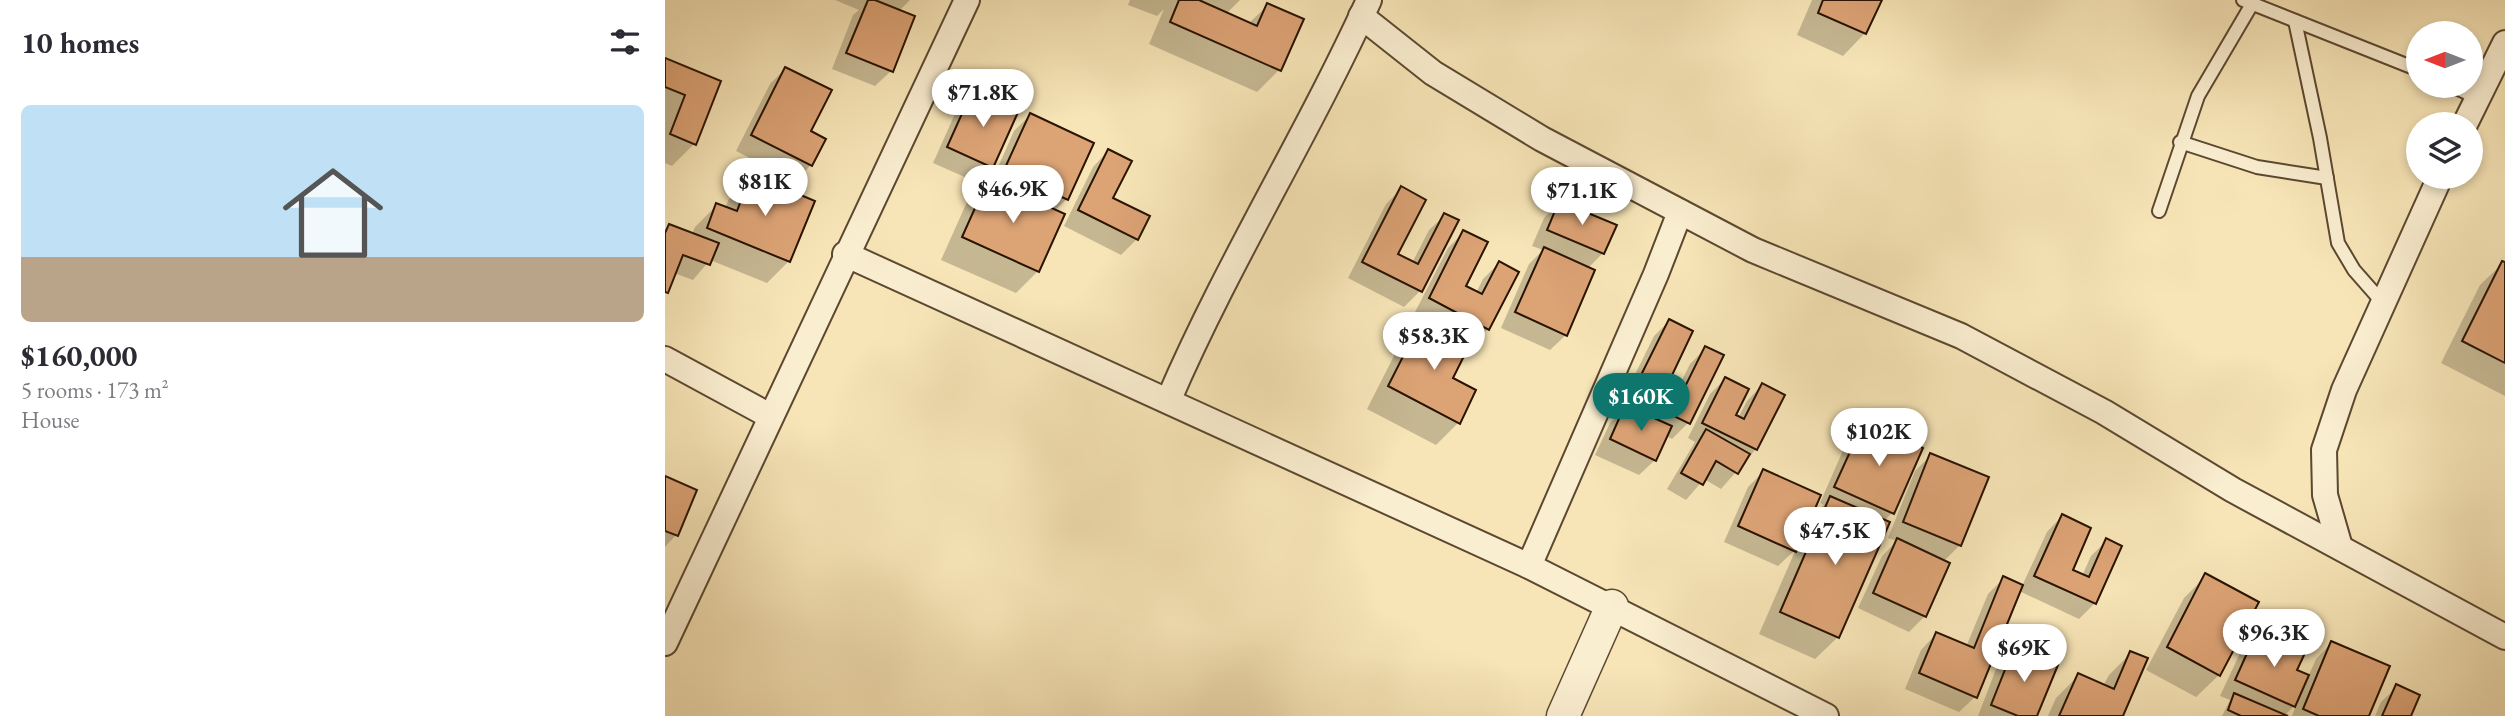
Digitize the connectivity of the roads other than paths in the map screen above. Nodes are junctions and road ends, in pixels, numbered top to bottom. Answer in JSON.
{"nodes":[{"id":1,"x":967,"y":0,"type":"edge"},
{"id":2,"x":2247,"y":2,"type":"edge"},
{"id":3,"x":1365,"y":8,"type":"edge"},
{"id":4,"x":2295,"y":21,"type":"junction"},
{"id":5,"x":2505,"y":43,"type":"edge"},
{"id":6,"x":2406,"y":65,"type":"edge"},
{"id":7,"x":2483,"y":88,"type":"edge"},
{"id":8,"x":2478,"y":98,"type":"edge"},
{"id":9,"x":2471,"y":112,"type":"edge"},
{"id":10,"x":2181,"y":142,"type":"junction"},
{"id":11,"x":2327,"y":178,"type":"junction"},
{"id":12,"x":2435,"y":189,"type":"edge"},
{"id":13,"x":2159,"y":211,"type":"dead end"},
{"id":14,"x":1680,"y":212,"type":"junction"},
{"id":15,"x":845,"y":254,"type":"junction"},
{"id":16,"x":2383,"y":303,"type":"junction"},
{"id":17,"x":665,"y":359,"type":"edge"},
{"id":18,"x":1169,"y":399,"type":"junction"},
{"id":19,"x":770,"y":416,"type":"junction"},
{"id":20,"x":2340,"y":547,"type":"junction"},
{"id":21,"x":1529,"y":566,"type":"junction"},
{"id":22,"x":1612,"y":606,"type":"junction"},
{"id":23,"x":2505,"y":637,"type":"edge"},
{"id":24,"x":665,"y":643,"type":"edge"},
{"id":25,"x":1563,"y":716,"type":"edge"},
{"id":26,"x":1826,"y":716,"type":"edge"}],
"edges":[{"from":1,"to":15,"type":"street"},
{"from":2,"to":4,"type":"lane"},
{"from":2,"to":10,"type":"lane"},
{"from":3,"to":14,"type":"street"},
{"from":3,"to":18,"type":"street"},
{"from":4,"to":6,"type":"lane"},
{"from":4,"to":11,"type":"lane"},
{"from":5,"to":7,"type":"street"},
{"from":8,"to":9,"type":"street"},
{"from":10,"to":11,"type":"lane"},
{"from":10,"to":13,"type":"lane"},
{"from":11,"to":16,"type":"lane"},
{"from":12,"to":16,"type":"street"},
{"from":14,"to":20,"type":"street"},
{"from":14,"to":21,"type":"street"},
{"from":15,"to":18,"type":"street"},
{"from":15,"to":19,"type":"street"},
{"from":16,"to":20,"type":"street"},
{"from":17,"to":19,"type":"street"},
{"from":18,"to":21,"type":"street"},
{"from":19,"to":24,"type":"street"},
{"from":20,"to":23,"type":"street"},
{"from":21,"to":22,"type":"street"},
{"from":22,"to":25,"type":"street"},
{"from":22,"to":26,"type":"street"}]}
